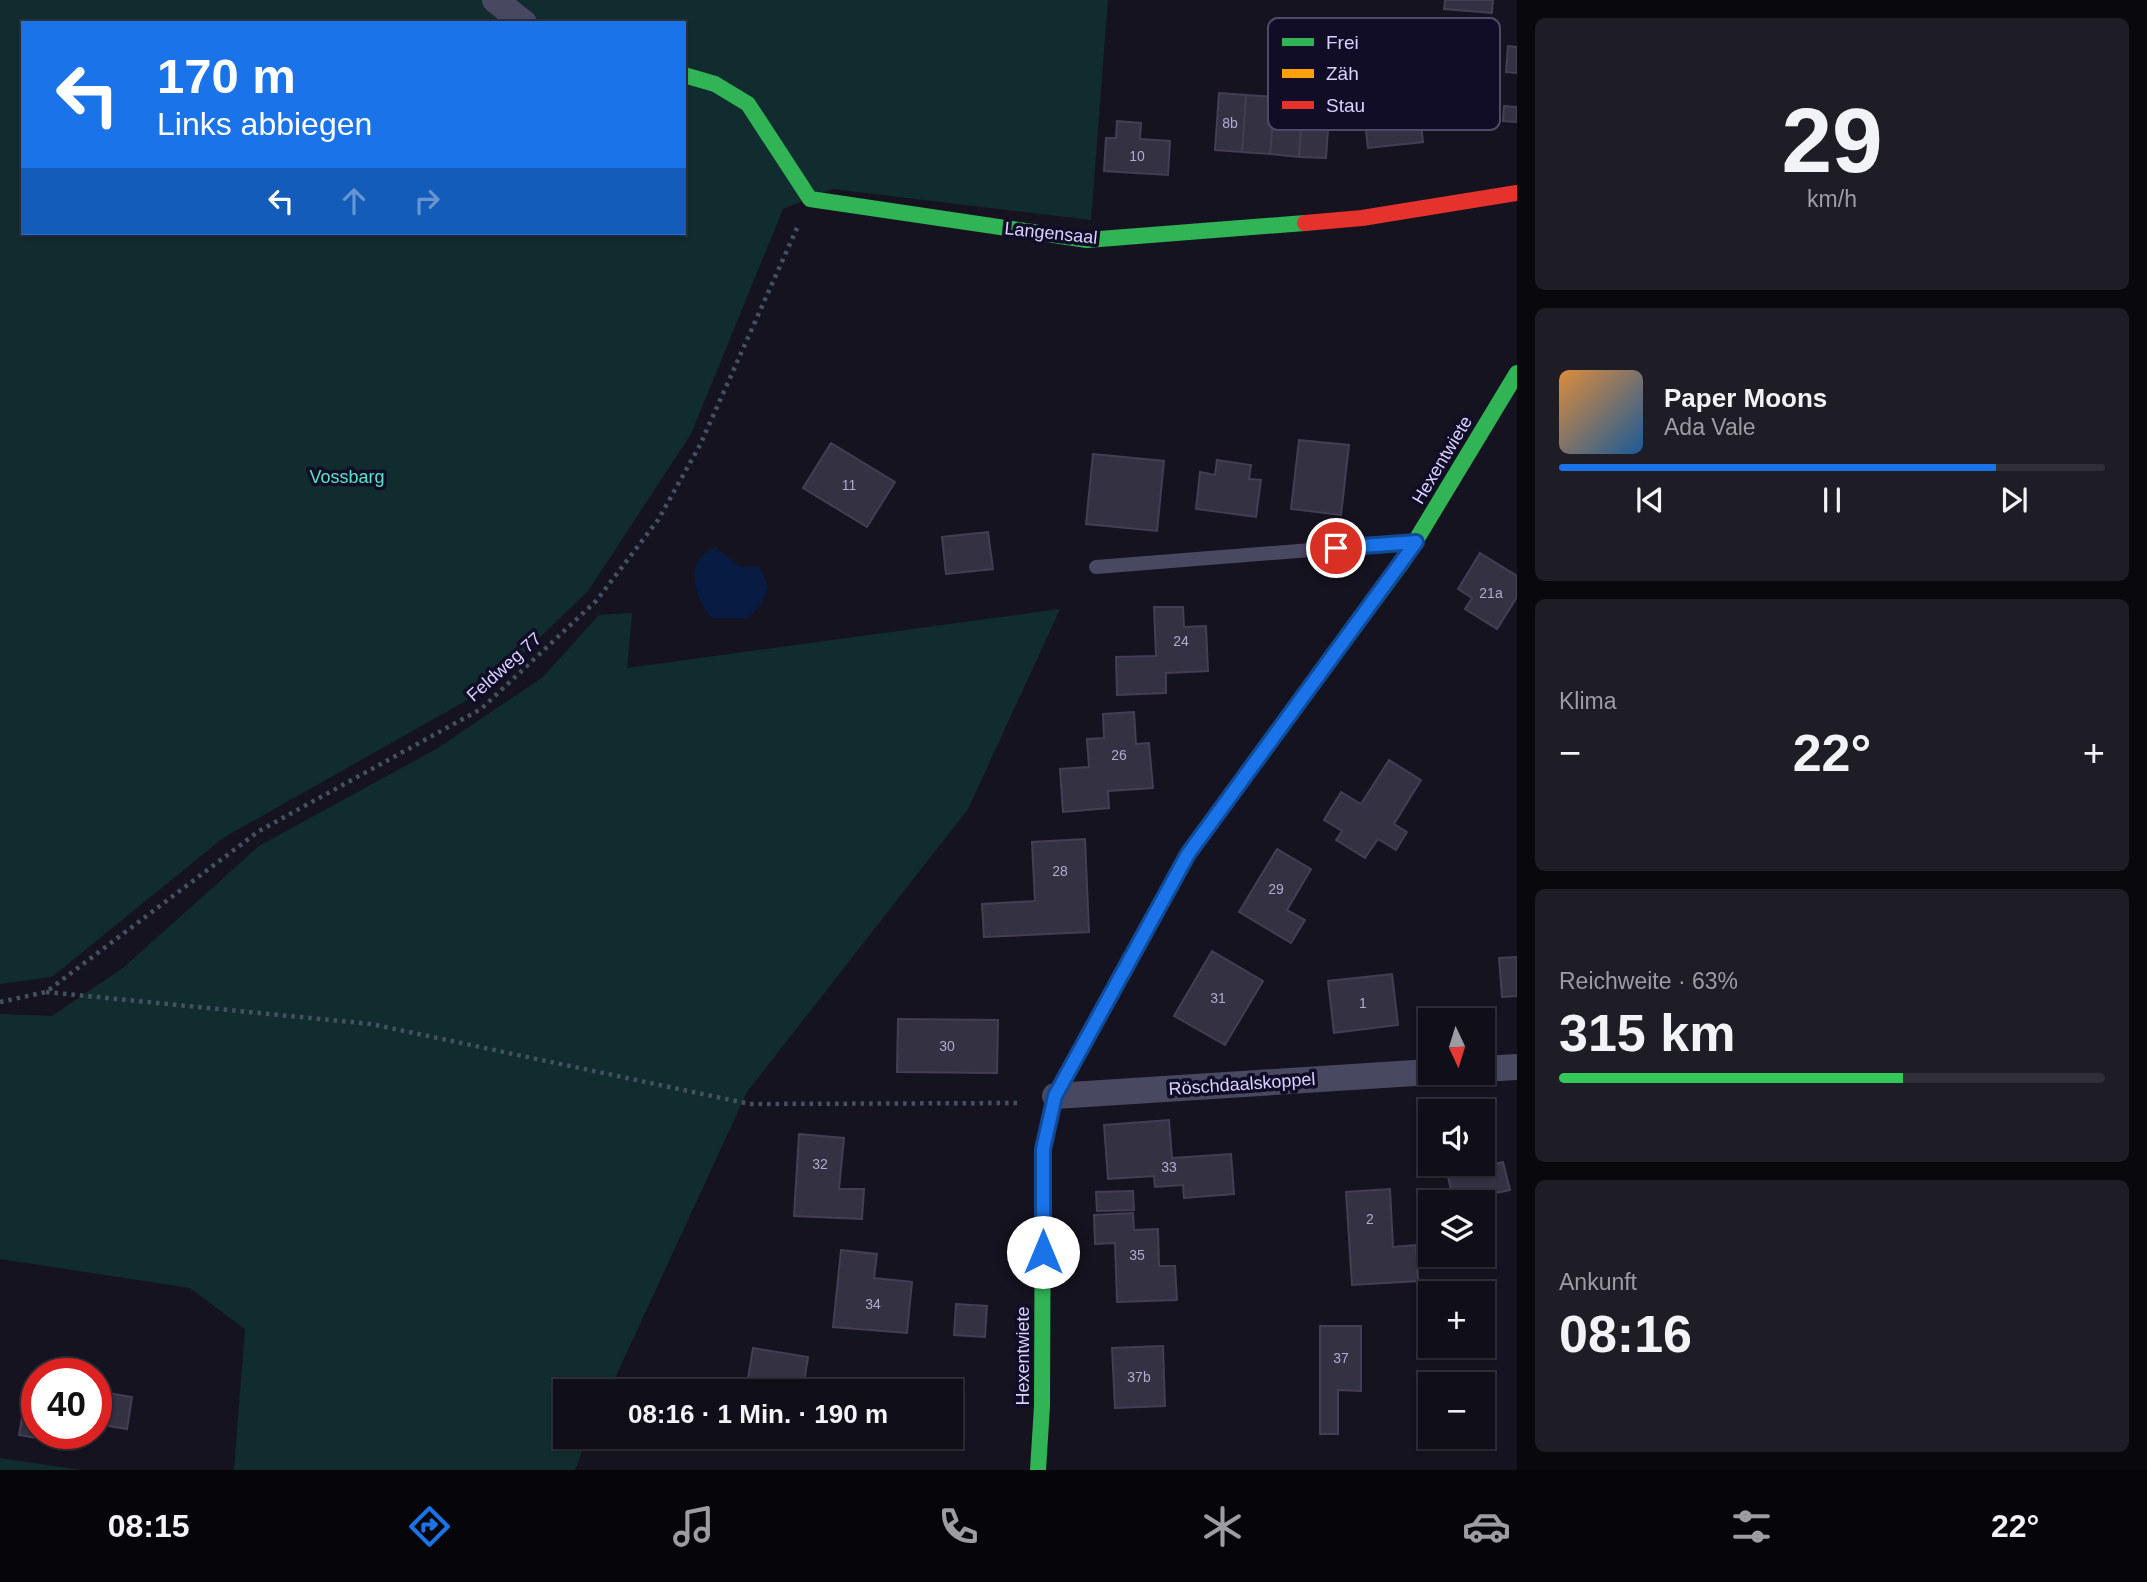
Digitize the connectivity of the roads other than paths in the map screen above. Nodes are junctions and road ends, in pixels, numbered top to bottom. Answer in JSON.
{"nodes":[{"id":1,"x":495,"y":0,"type":"edge"},
{"id":2,"x":521,"y":21,"type":"edge"},
{"id":3,"x":686,"y":76,"type":"edge"},
{"id":4,"x":1517,"y":193,"type":"edge"},
{"id":5,"x":1517,"y":373,"type":"edge"},
{"id":6,"x":1416,"y":542,"type":"junction"},
{"id":7,"x":1097,"y":567,"type":"dead end"},
{"id":8,"x":1517,"y":1066,"type":"edge"},
{"id":9,"x":1495,"y":1068,"type":"edge"},
{"id":10,"x":1418,"y":1073,"type":"edge"},
{"id":11,"x":1054,"y":1100,"type":"junction"},
{"id":12,"x":1038,"y":1470,"type":"edge"}],
"edges":[{"from":1,"to":2,"type":"street"},
{"from":3,"to":4,"type":"street","name":"Langensaal"},
{"from":5,"to":6,"type":"street","name":"Hexentwiete"},
{"from":6,"to":7,"type":"lane"},
{"from":6,"to":11,"type":"street","name":"Hexentwiete"},
{"from":8,"to":9,"type":"street"},
{"from":10,"to":11,"type":"street","name":"Röschdaalskoppel"},
{"from":11,"to":12,"type":"street","name":"Hexentwiete"}]}
